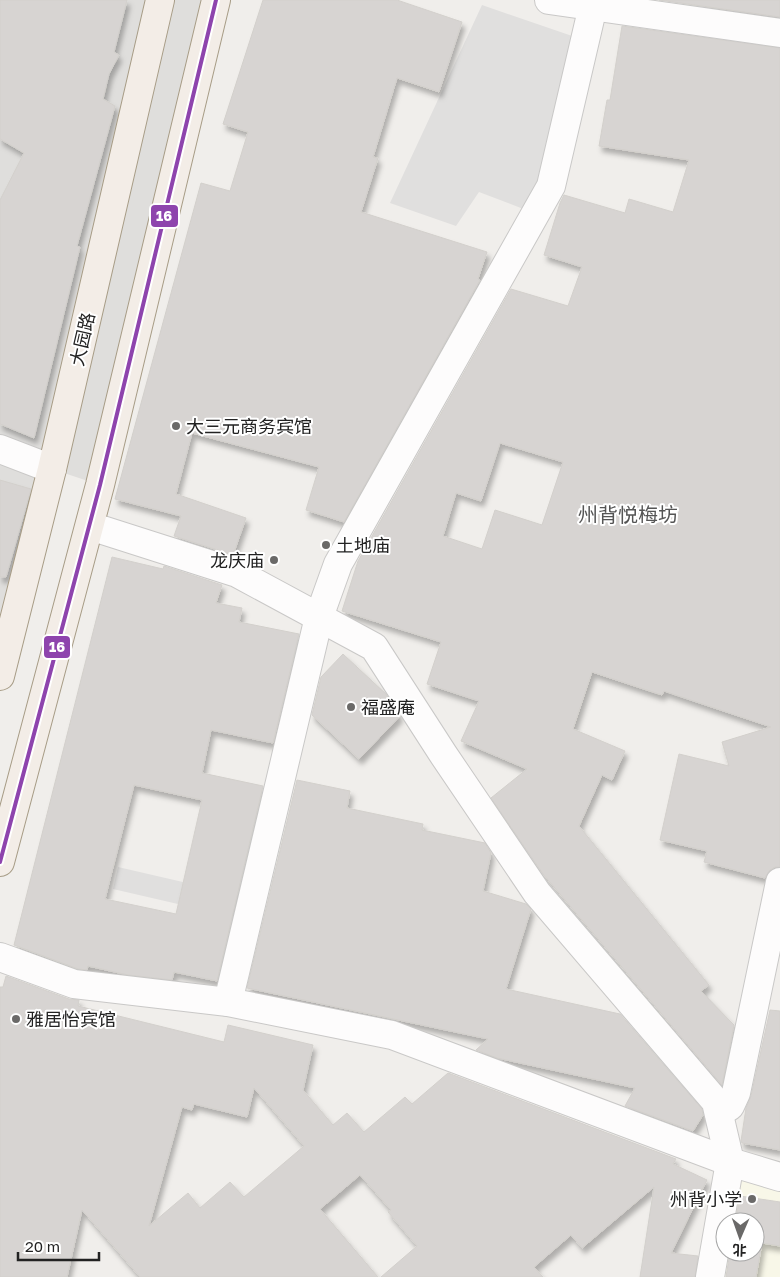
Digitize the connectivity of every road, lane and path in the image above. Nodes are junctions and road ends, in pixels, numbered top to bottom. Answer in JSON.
{"nodes":[{"id":1,"x":160,"y":0,"type":"edge"},
{"id":2,"x":216,"y":0,"type":"edge"},
{"id":3,"x":549,"y":0,"type":"edge"},
{"id":4,"x":593,"y":6,"type":"junction"},
{"id":5,"x":780,"y":33,"type":"edge"},
{"id":6,"x":0,"y":449,"type":"edge"},
{"id":7,"x":52,"y":469,"type":"junction"},
{"id":8,"x":90,"y":526,"type":"junction"},
{"id":9,"x":319,"y":617,"type":"junction"},
{"id":10,"x":0,"y":676,"type":"edge"},
{"id":11,"x":0,"y":862,"type":"edge"},
{"id":12,"x":780,"y":882,"type":"edge"},
{"id":13,"x":0,"y":957,"type":"edge"},
{"id":14,"x":228,"y":1002,"type":"junction"},
{"id":15,"x":719,"y":1113,"type":"junction"},
{"id":16,"x":730,"y":1162,"type":"junction"},
{"id":17,"x":780,"y":1177,"type":"edge"},
{"id":18,"x":710,"y":1277,"type":"edge"}],
"edges":[{"from":1,"to":7,"type":"main road","name":"大园路"},
{"from":2,"to":8,"type":"main road"},
{"from":3,"to":4,"type":"street"},
{"from":4,"to":5,"type":"street"},
{"from":4,"to":9,"type":"street"},
{"from":6,"to":7,"type":"street"},
{"from":7,"to":10,"type":"main road","name":"大园路"},
{"from":8,"to":9,"type":"street"},
{"from":8,"to":11,"type":"main road"},
{"from":9,"to":14,"type":"street"},
{"from":9,"to":15,"type":"street"},
{"from":12,"to":15,"type":"street"},
{"from":13,"to":14,"type":"street"},
{"from":14,"to":16,"type":"street"},
{"from":15,"to":16,"type":"street"},
{"from":16,"to":17,"type":"street"},
{"from":16,"to":18,"type":"street"}]}
